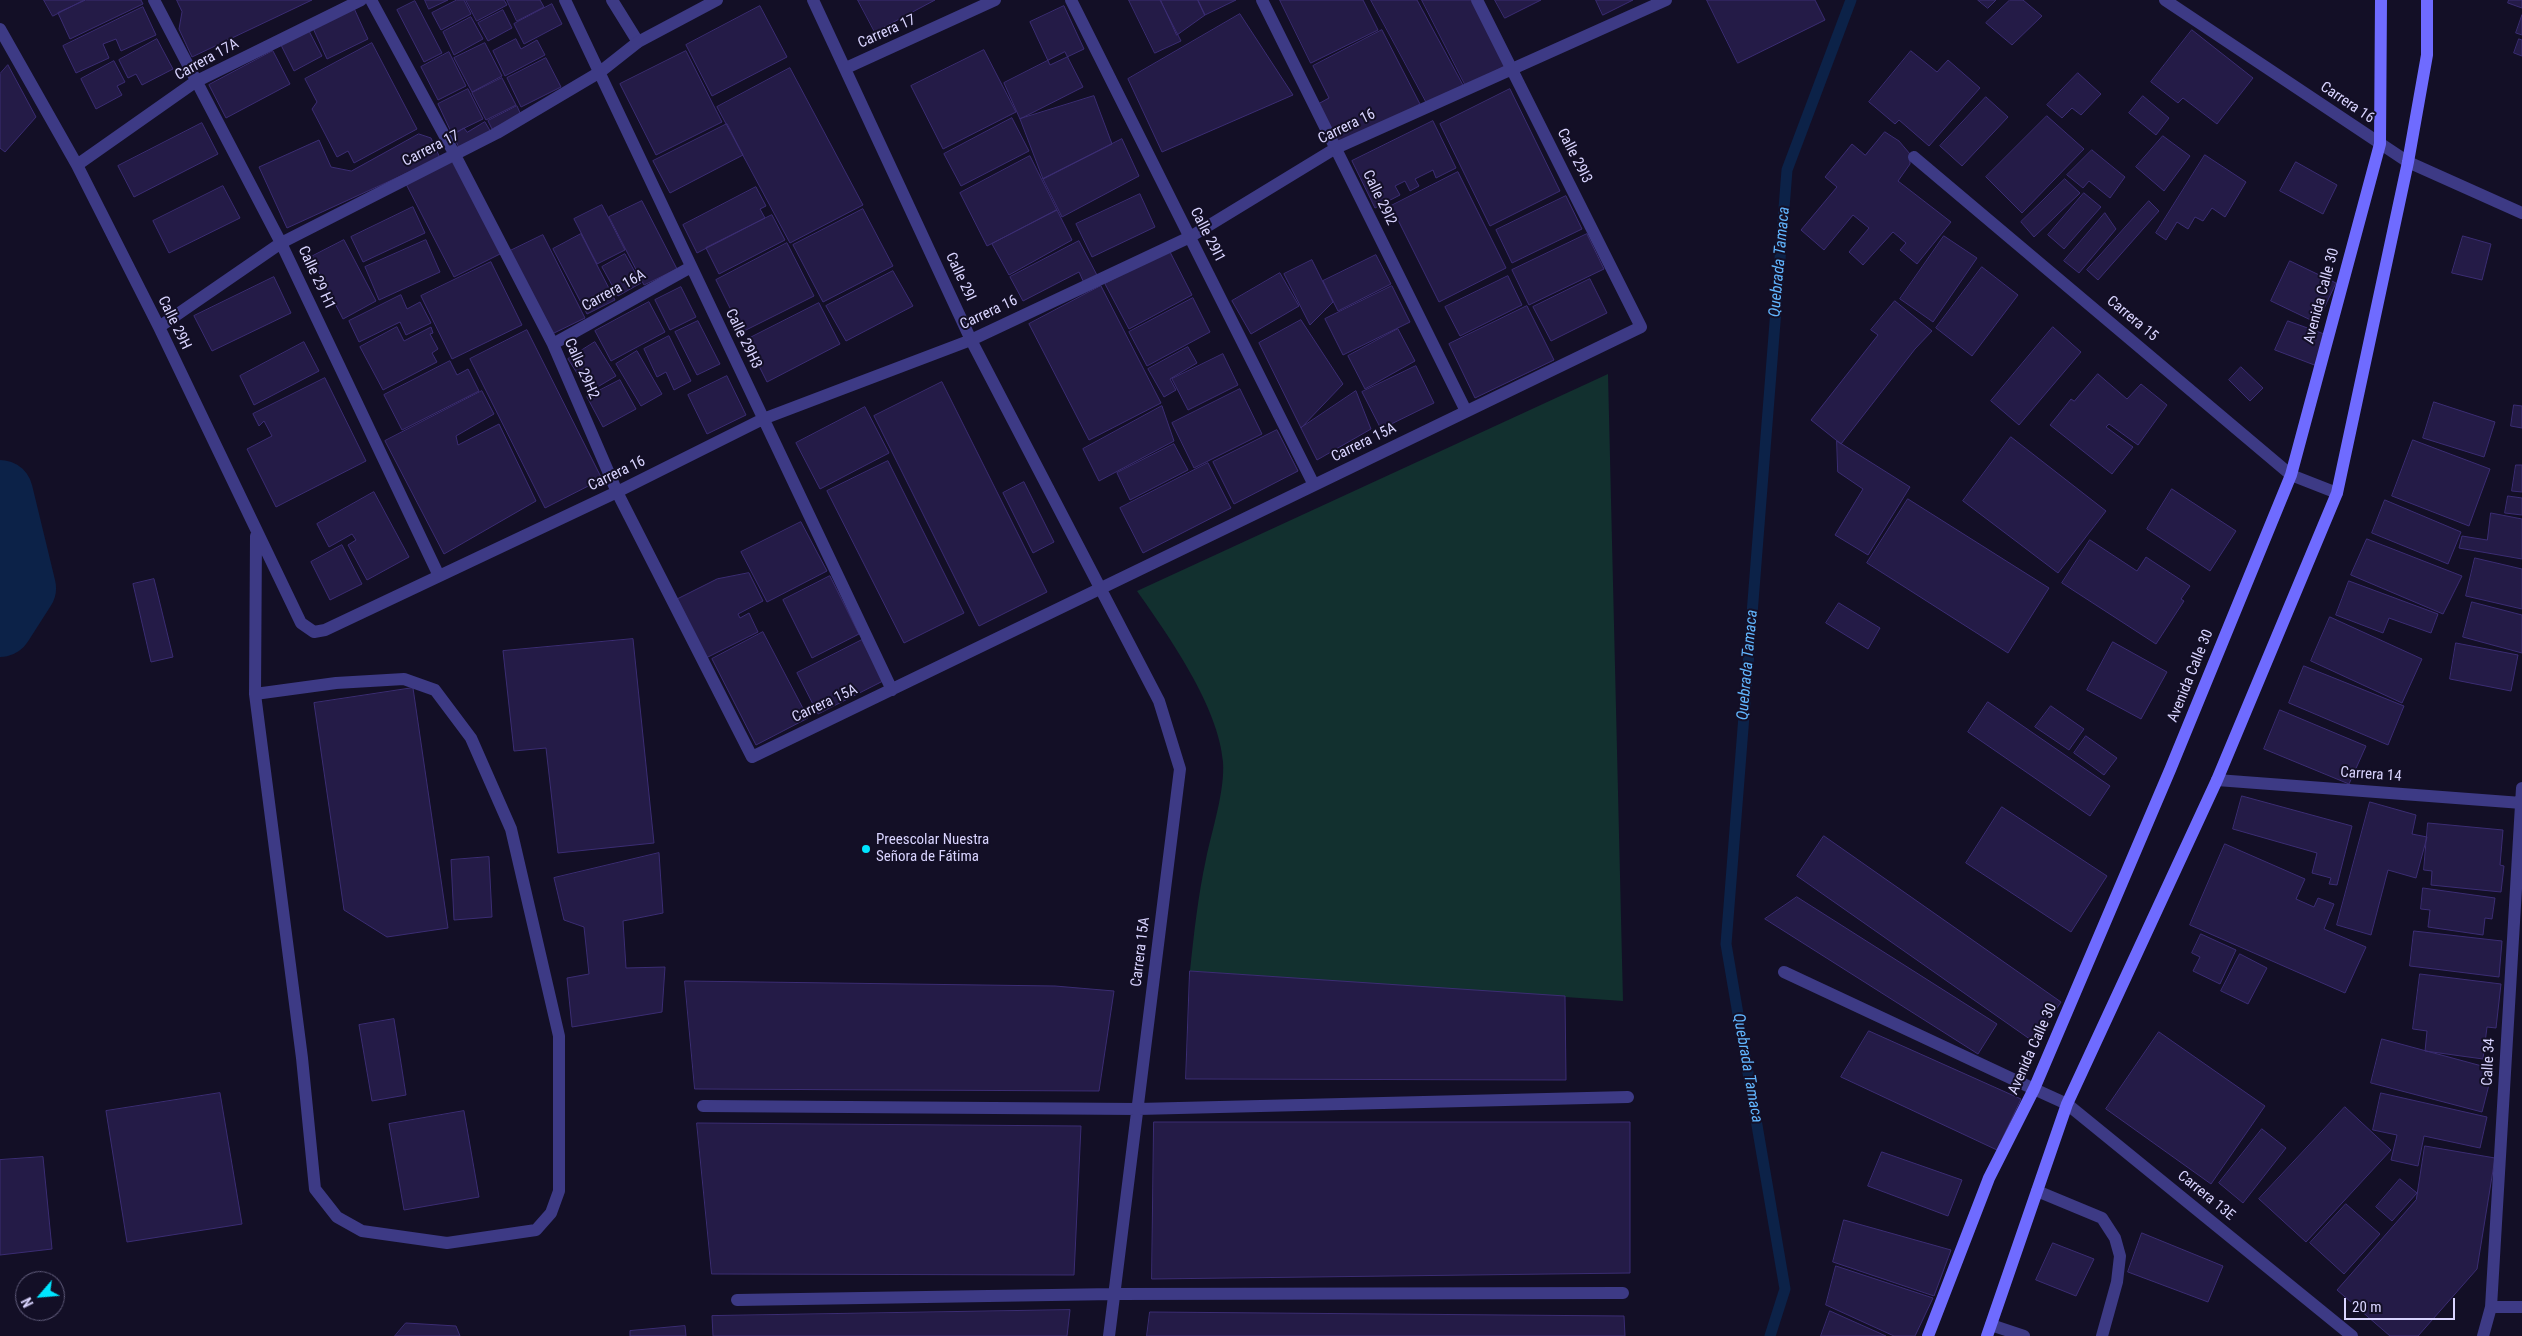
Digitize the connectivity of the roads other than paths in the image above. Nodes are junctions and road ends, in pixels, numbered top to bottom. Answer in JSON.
{"nodes":[{"id":1,"x":154,"y":0,"type":"edge"},
{"id":2,"x":361,"y":0,"type":"edge"},
{"id":3,"x":371,"y":0,"type":"edge"},
{"id":4,"x":565,"y":0,"type":"edge"},
{"id":5,"x":612,"y":0,"type":"edge"},
{"id":6,"x":717,"y":0,"type":"edge"},
{"id":7,"x":814,"y":0,"type":"edge"},
{"id":8,"x":995,"y":0,"type":"edge"},
{"id":9,"x":1071,"y":0,"type":"edge"},
{"id":10,"x":1262,"y":0,"type":"edge"},
{"id":11,"x":1476,"y":0,"type":"edge"},
{"id":12,"x":1666,"y":0,"type":"edge"},
{"id":13,"x":2165,"y":0,"type":"edge"},
{"id":14,"x":2381,"y":0,"type":"edge"},
{"id":15,"x":2427,"y":0,"type":"edge"},
{"id":16,"x":0,"y":30,"type":"edge"},
{"id":17,"x":638,"y":42,"type":"junction"},
{"id":18,"x":846,"y":68,"type":"junction"},
{"id":19,"x":1512,"y":69,"type":"junction"},
{"id":20,"x":600,"y":72,"type":"junction"},
{"id":21,"x":195,"y":82,"type":"junction"},
{"id":22,"x":2380,"y":144,"type":"junction"},
{"id":23,"x":1336,"y":148,"type":"junction"},
{"id":24,"x":456,"y":155,"type":"junction"},
{"id":25,"x":1914,"y":157,"type":"dead end"},
{"id":26,"x":2408,"y":162,"type":"junction"},
{"id":27,"x":77,"y":165,"type":"junction"},
{"id":28,"x":2522,"y":213,"type":"edge"},
{"id":29,"x":1190,"y":237,"type":"junction"},
{"id":30,"x":282,"y":243,"type":"junction"},
{"id":31,"x":691,"y":267,"type":"junction"},
{"id":32,"x":1641,"y":327,"type":"joint"},
{"id":33,"x":159,"y":328,"type":"junction"},
{"id":34,"x":971,"y":340,"type":"junction"},
{"id":35,"x":552,"y":344,"type":"junction"},
{"id":36,"x":1466,"y":411,"type":"junction"},
{"id":37,"x":763,"y":419,"type":"junction"},
{"id":38,"x":2291,"y":475,"type":"junction"},
{"id":39,"x":1314,"y":485,"type":"junction"},
{"id":40,"x":617,"y":492,"type":"junction"},
{"id":41,"x":2337,"y":492,"type":"junction"},
{"id":42,"x":256,"y":532,"type":"junction"},
{"id":43,"x":439,"y":576,"type":"junction"},
{"id":44,"x":1101,"y":588,"type":"junction"},
{"id":45,"x":314,"y":632,"type":"joint"},
{"id":46,"x":892,"y":690,"type":"junction"},
{"id":47,"x":255,"y":694,"type":"junction"},
{"id":48,"x":752,"y":757,"type":"joint"},
{"id":49,"x":2218,"y":780,"type":"junction"},
{"id":50,"x":2522,"y":788,"type":"edge"},
{"id":51,"x":2521,"y":803,"type":"edge"},
{"id":52,"x":1784,"y":972,"type":"dead end"},
{"id":53,"x":2034,"y":1089,"type":"junction"},
{"id":54,"x":1628,"y":1097,"type":"dead end"},
{"id":55,"x":2067,"y":1104,"type":"junction"},
{"id":56,"x":703,"y":1106,"type":"dead end"},
{"id":57,"x":1138,"y":1109,"type":"junction"},
{"id":58,"x":2037,"y":1191,"type":"junction"},
{"id":59,"x":1622,"y":1293,"type":"dead end"},
{"id":60,"x":1114,"y":1294,"type":"junction"},
{"id":61,"x":737,"y":1300,"type":"dead end"},
{"id":62,"x":2491,"y":1307,"type":"junction"},
{"id":63,"x":2522,"y":1307,"type":"edge"},
{"id":64,"x":1989,"y":1331,"type":"edge"},
{"id":65,"x":1109,"y":1336,"type":"edge"},
{"id":66,"x":1928,"y":1336,"type":"edge"},
{"id":67,"x":2024,"y":1336,"type":"edge"},
{"id":68,"x":2102,"y":1336,"type":"edge"},
{"id":69,"x":2352,"y":1336,"type":"edge"},
{"id":70,"x":2483,"y":1336,"type":"edge"}],
"edges":[{"from":1,"to":21,"type":"street","name":"Calle 29 H1"},
{"from":2,"to":21,"type":"street","name":"Carrera 17A"},
{"from":3,"to":24,"type":"street","name":"Calle 29H2"},
{"from":4,"to":20,"type":"street","name":"Calle 29H3"},
{"from":5,"to":17,"type":"street"},
{"from":6,"to":17,"type":"street","name":"Carrera 17"},
{"from":7,"to":18,"type":"street","name":"Calle 29I"},
{"from":8,"to":18,"type":"street","name":"Carrera 17"},
{"from":9,"to":29,"type":"street","name":"Calle 29I1"},
{"from":10,"to":23,"type":"street","name":"Calle 29I2"},
{"from":11,"to":19,"type":"street","name":"Calle 29I3"},
{"from":12,"to":19,"type":"street","name":"Carrera 16"},
{"from":13,"to":22,"type":"street","name":"Carrera 16"},
{"from":14,"to":22,"type":"main road","name":"Avenida Calle 30"},
{"from":15,"to":26,"type":"main road"},
{"from":16,"to":27,"type":"street","name":"Calle 29H"},
{"from":17,"to":20,"type":"street","name":"Carrera 17"},
{"from":18,"to":34,"type":"street","name":"Calle 29I"},
{"from":19,"to":23,"type":"street","name":"Carrera 16"},
{"from":19,"to":32,"type":"street","name":"Calle 29I3"},
{"from":20,"to":24,"type":"street","name":"Carrera 17"},
{"from":20,"to":31,"type":"street","name":"Calle 29H3"},
{"from":21,"to":27,"type":"street","name":"Carrera 17A"},
{"from":21,"to":30,"type":"street","name":"Calle 29 H1"},
{"from":22,"to":26,"type":"street","name":"Carrera 16"},
{"from":22,"to":38,"type":"main road","name":"Avenida Calle 30"},
{"from":23,"to":29,"type":"street","name":"Carrera 16"},
{"from":23,"to":36,"type":"street","name":"Calle 29I2"},
{"from":24,"to":30,"type":"street","name":"Carrera 17"},
{"from":24,"to":35,"type":"street","name":"Calle 29H2"},
{"from":25,"to":38,"type":"street","name":"Carrera 15"},
{"from":26,"to":28,"type":"street","name":"Carrera 16"},
{"from":26,"to":41,"type":"main road"},
{"from":27,"to":33,"type":"street","name":"Calle 29H"},
{"from":29,"to":34,"type":"street","name":"Carrera 16"},
{"from":29,"to":39,"type":"street","name":"Calle 29I1"},
{"from":30,"to":33,"type":"street","name":"Carrera 17"},
{"from":30,"to":43,"type":"street","name":"Calle 29 H1"},
{"from":31,"to":35,"type":"street","name":"Carrera 16A"},
{"from":31,"to":37,"type":"street","name":"Calle 29H3"},
{"from":32,"to":36,"type":"street","name":"Carrera 15A"},
{"from":33,"to":42,"type":"street","name":"Calle 29H"},
{"from":34,"to":37,"type":"street","name":"Carrera 16"},
{"from":34,"to":44,"type":"street","name":"Calle 29I"},
{"from":35,"to":40,"type":"street","name":"Calle 29H2"},
{"from":36,"to":39,"type":"street","name":"Carrera 15A"},
{"from":37,"to":40,"type":"street","name":"Carrera 16"},
{"from":37,"to":46,"type":"street","name":"Calle 29H3"},
{"from":38,"to":41,"type":"street","name":"Carrera 15"},
{"from":38,"to":53,"type":"main road","name":"Avenida Calle 30"},
{"from":39,"to":44,"type":"street","name":"Carrera 15A"},
{"from":40,"to":43,"type":"street","name":"Carrera 16"},
{"from":40,"to":48,"type":"street","name":"Calle 29H2"},
{"from":41,"to":49,"type":"main road"},
{"from":42,"to":45,"type":"street","name":"Calle 29H"},
{"from":42,"to":47,"type":"street"},
{"from":43,"to":45,"type":"street","name":"Carrera 16"},
{"from":44,"to":46,"type":"street","name":"Carrera 15A"},
{"from":44,"to":57,"type":"street","name":"Carrera 15A"},
{"from":46,"to":48,"type":"street","name":"Carrera 15A"},
{"from":47,"to":47,"type":"street"},
{"from":49,"to":51,"type":"street","name":"Carrera 14"},
{"from":49,"to":55,"type":"main road"},
{"from":50,"to":51,"type":"street","name":"Calle 34"},
{"from":51,"to":62,"type":"street","name":"Calle 34"},
{"from":52,"to":53,"type":"street","name":"Carrera 13E"},
{"from":53,"to":55,"type":"street","name":"Carrera 13E"},
{"from":53,"to":66,"type":"main road","name":"Avenida Calle 30"},
{"from":54,"to":57,"type":"street"},
{"from":55,"to":58,"type":"main road"},
{"from":55,"to":69,"type":"street","name":"Carrera 13E"},
{"from":56,"to":57,"type":"street"},
{"from":57,"to":60,"type":"street","name":"Carrera 15A"},
{"from":58,"to":64,"type":"main road"},
{"from":58,"to":68,"type":"street"},
{"from":59,"to":60,"type":"street"},
{"from":60,"to":61,"type":"street"},
{"from":60,"to":65,"type":"street","name":"Carrera 15A"},
{"from":62,"to":63,"type":"street"},
{"from":62,"to":70,"type":"street","name":"Calle 34"},
{"from":64,"to":67,"type":"street"}]}
